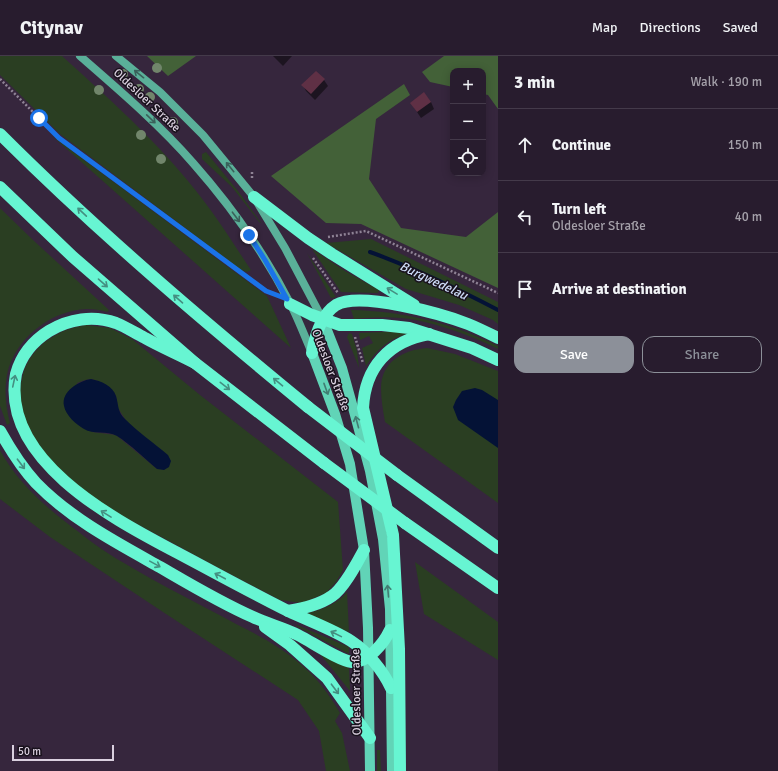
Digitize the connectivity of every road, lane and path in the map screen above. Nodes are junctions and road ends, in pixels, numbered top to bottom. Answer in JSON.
{"nodes":[{"id":1,"x":80,"y":56,"type":"edge"},
{"id":2,"x":116,"y":56,"type":"edge"},
{"id":3,"x":0,"y":79,"type":"edge"},
{"id":4,"x":0,"y":134,"type":"edge"},
{"id":5,"x":0,"y":187,"type":"edge"},
{"id":6,"x":254,"y":197,"type":"junction"},
{"id":7,"x":323,"y":235,"type":"dead end"},
{"id":8,"x":313,"y":257,"type":"dead end"},
{"id":9,"x":498,"y":293,"type":"edge"},
{"id":10,"x":338,"y":294,"type":"dead end"},
{"id":11,"x":289,"y":302,"type":"junction"},
{"id":12,"x":426,"y":311,"type":"junction"},
{"id":13,"x":323,"y":320,"type":"junction"},
{"id":14,"x":354,"y":332,"type":"dead end"},
{"id":15,"x":429,"y":334,"type":"junction"},
{"id":16,"x":498,"y":338,"type":"edge"},
{"id":17,"x":312,"y":352,"type":"junction"},
{"id":18,"x":498,"y":360,"type":"edge"},
{"id":19,"x":195,"y":363,"type":"junction"},
{"id":20,"x":364,"y":369,"type":"dead end"},
{"id":21,"x":0,"y":430,"type":"edge"},
{"id":22,"x":478,"y":533,"type":"junction"},
{"id":23,"x":498,"y":541,"type":"edge"},
{"id":24,"x":498,"y":548,"type":"edge"},
{"id":25,"x":364,"y":550,"type":"junction"},
{"id":26,"x":498,"y":588,"type":"edge"},
{"id":27,"x":288,"y":611,"type":"junction"},
{"id":28,"x":253,"y":617,"type":"junction"},
{"id":29,"x":390,"y":630,"type":"junction"},
{"id":30,"x":368,"y":656,"type":"junction"},
{"id":31,"x":391,"y":688,"type":"junction"},
{"id":32,"x":370,"y":738,"type":"junction"},
{"id":33,"x":370,"y":771,"type":"edge"},
{"id":34,"x":392,"y":771,"type":"edge"},
{"id":35,"x":400,"y":771,"type":"edge"}],
"edges":[{"from":1,"to":11,"type":"main road","name":"Oldesloer Straße","one_way":true},
{"from":6,"to":2,"type":"main road","name":"Oldesloer Straße","one_way":true},
{"from":3,"to":11,"type":"path"},
{"from":22,"to":4,"type":"highway","one_way":true,"bridge":true},
{"from":5,"to":19,"type":"highway","one_way":true},
{"from":12,"to":6,"type":"highway","one_way":true},
{"from":6,"to":13,"type":"main road","name":"Oldesloer Straße"},
{"from":7,"to":9,"type":"path"},
{"from":8,"to":10,"type":"path"},
{"from":11,"to":13,"type":"highway"},
{"from":11,"to":17,"type":"main road","name":"Oldesloer Straße"},
{"from":12,"to":13,"type":"highway"},
{"from":12,"to":16,"type":"highway"},
{"from":13,"to":15,"type":"highway"},
{"from":13,"to":17,"type":"highway"},
{"from":29,"to":13,"type":"main road","name":"Oldesloer Straße","one_way":true},
{"from":14,"to":20,"type":"path"},
{"from":15,"to":18,"type":"highway"},
{"from":15,"to":35,"type":"highway"},
{"from":17,"to":25,"type":"main road","name":"Oldesloer Straße","one_way":true},
{"from":19,"to":26,"type":"highway","one_way":true,"bridge":true},
{"from":27,"to":19,"type":"highway","one_way":true},
{"from":21,"to":28,"type":"highway","one_way":true},
{"from":22,"to":23,"type":"highway"},
{"from":22,"to":24,"type":"highway"},
{"from":25,"to":27,"type":"highway"},
{"from":25,"to":30,"type":"main road","name":"Oldesloer Straße"},
{"from":30,"to":27,"type":"highway","one_way":true},
{"from":28,"to":30,"type":"highway"},
{"from":28,"to":32,"type":"highway","one_way":true},
{"from":29,"to":30,"type":"highway"},
{"from":29,"to":31,"type":"main road","name":"Oldesloer Straße"},
{"from":30,"to":31,"type":"highway"},
{"from":30,"to":32,"type":"main road","name":"Oldesloer Straße"},
{"from":31,"to":34,"type":"main road","name":"Oldesloer Straße"},
{"from":32,"to":33,"type":"main road","name":"Oldesloer Straße"}]}
